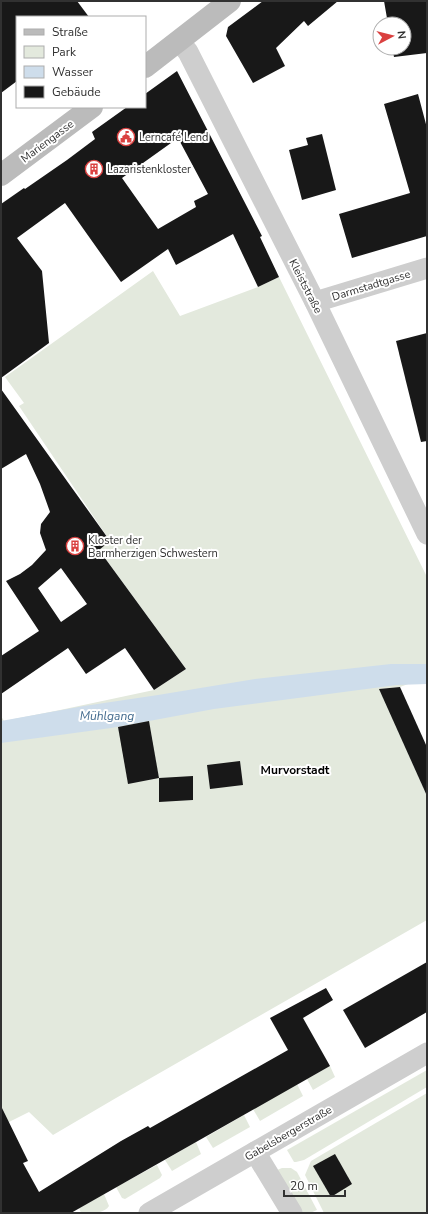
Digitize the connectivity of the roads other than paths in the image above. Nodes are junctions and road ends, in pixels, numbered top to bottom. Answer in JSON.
{"nodes":[{"id":1,"x":230,"y":1,"type":"edge"},
{"id":2,"x":179,"y":41,"type":"junction"},
{"id":3,"x":146,"y":66,"type":"edge"},
{"id":4,"x":91,"y":108,"type":"edge"},
{"id":5,"x":1,"y":175,"type":"edge"},
{"id":6,"x":427,"y":268,"type":"edge"},
{"id":7,"x":314,"y":302,"type":"junction"},
{"id":8,"x":427,"y":534,"type":"edge"},
{"id":9,"x":427,"y":1053,"type":"edge"},
{"id":10,"x":255,"y":1152,"type":"junction"},
{"id":11,"x":149,"y":1213,"type":"edge"},
{"id":12,"x":292,"y":1213,"type":"edge"}],
"edges":[{"from":1,"to":2,"type":"street"},
{"from":2,"to":3,"type":"street"},
{"from":2,"to":7,"type":"street","name":"Kleiststraße"},
{"from":4,"to":5,"type":"street","name":"Mariengasse"},
{"from":6,"to":7,"type":"street","name":"Darmstadtgasse"},
{"from":7,"to":8,"type":"street","name":"Kleiststraße"},
{"from":9,"to":10,"type":"street","name":"Gabelsbergerstraße"},
{"from":10,"to":11,"type":"street","name":"Gabelsbergerstraße"},
{"from":10,"to":12,"type":"street"}]}
